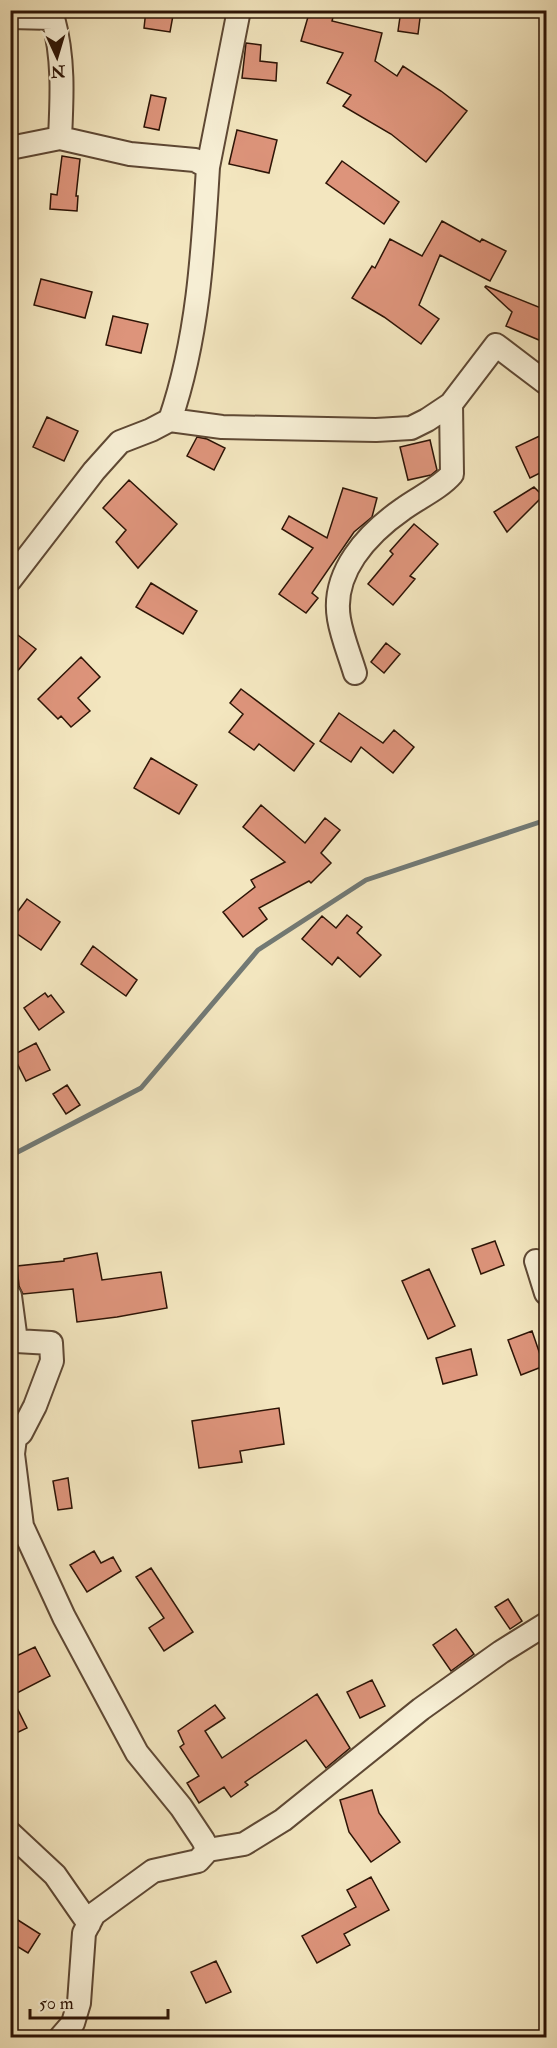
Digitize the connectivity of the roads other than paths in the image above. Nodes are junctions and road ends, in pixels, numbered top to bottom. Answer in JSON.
{"nodes":[{"id":1,"x":239,"y":10,"type":"edge"},
{"id":2,"x":10,"y":17,"type":"edge"},
{"id":3,"x":60,"y":138,"type":"junction"},
{"id":4,"x":10,"y":148,"type":"edge"},
{"id":5,"x":208,"y":167,"type":"junction"},
{"id":6,"x":546,"y":382,"type":"edge"},
{"id":7,"x":451,"y":404,"type":"junction"},
{"id":8,"x":170,"y":420,"type":"junction"},
{"id":9,"x":10,"y":580,"type":"edge"},
{"id":10,"x":355,"y":673,"type":"dead end"},
{"id":11,"x":536,"y":1261,"type":"dead end"},
{"id":12,"x":546,"y":1293,"type":"edge"},
{"id":13,"x":10,"y":1296,"type":"edge"},
{"id":14,"x":13,"y":1438,"type":"edge"},
{"id":15,"x":546,"y":1624,"type":"edge"},
{"id":16,"x":10,"y":1833,"type":"edge"},
{"id":17,"x":208,"y":1850,"type":"junction"},
{"id":18,"x":89,"y":1924,"type":"junction"},
{"id":19,"x":60,"y":2037,"type":"edge"}],
"edges":[{"from":1,"to":5,"type":"street"},
{"from":2,"to":3,"type":"street"},
{"from":3,"to":4,"type":"street"},
{"from":3,"to":5,"type":"street"},
{"from":5,"to":8,"type":"street"},
{"from":6,"to":7,"type":"street"},
{"from":7,"to":8,"type":"street"},
{"from":7,"to":10,"type":"street"},
{"from":8,"to":9,"type":"street"},
{"from":11,"to":12,"type":"street"},
{"from":13,"to":14,"type":"street"},
{"from":14,"to":17,"type":"street"},
{"from":15,"to":17,"type":"street"},
{"from":16,"to":18,"type":"street"},
{"from":17,"to":18,"type":"street"},
{"from":18,"to":19,"type":"street"}]}
